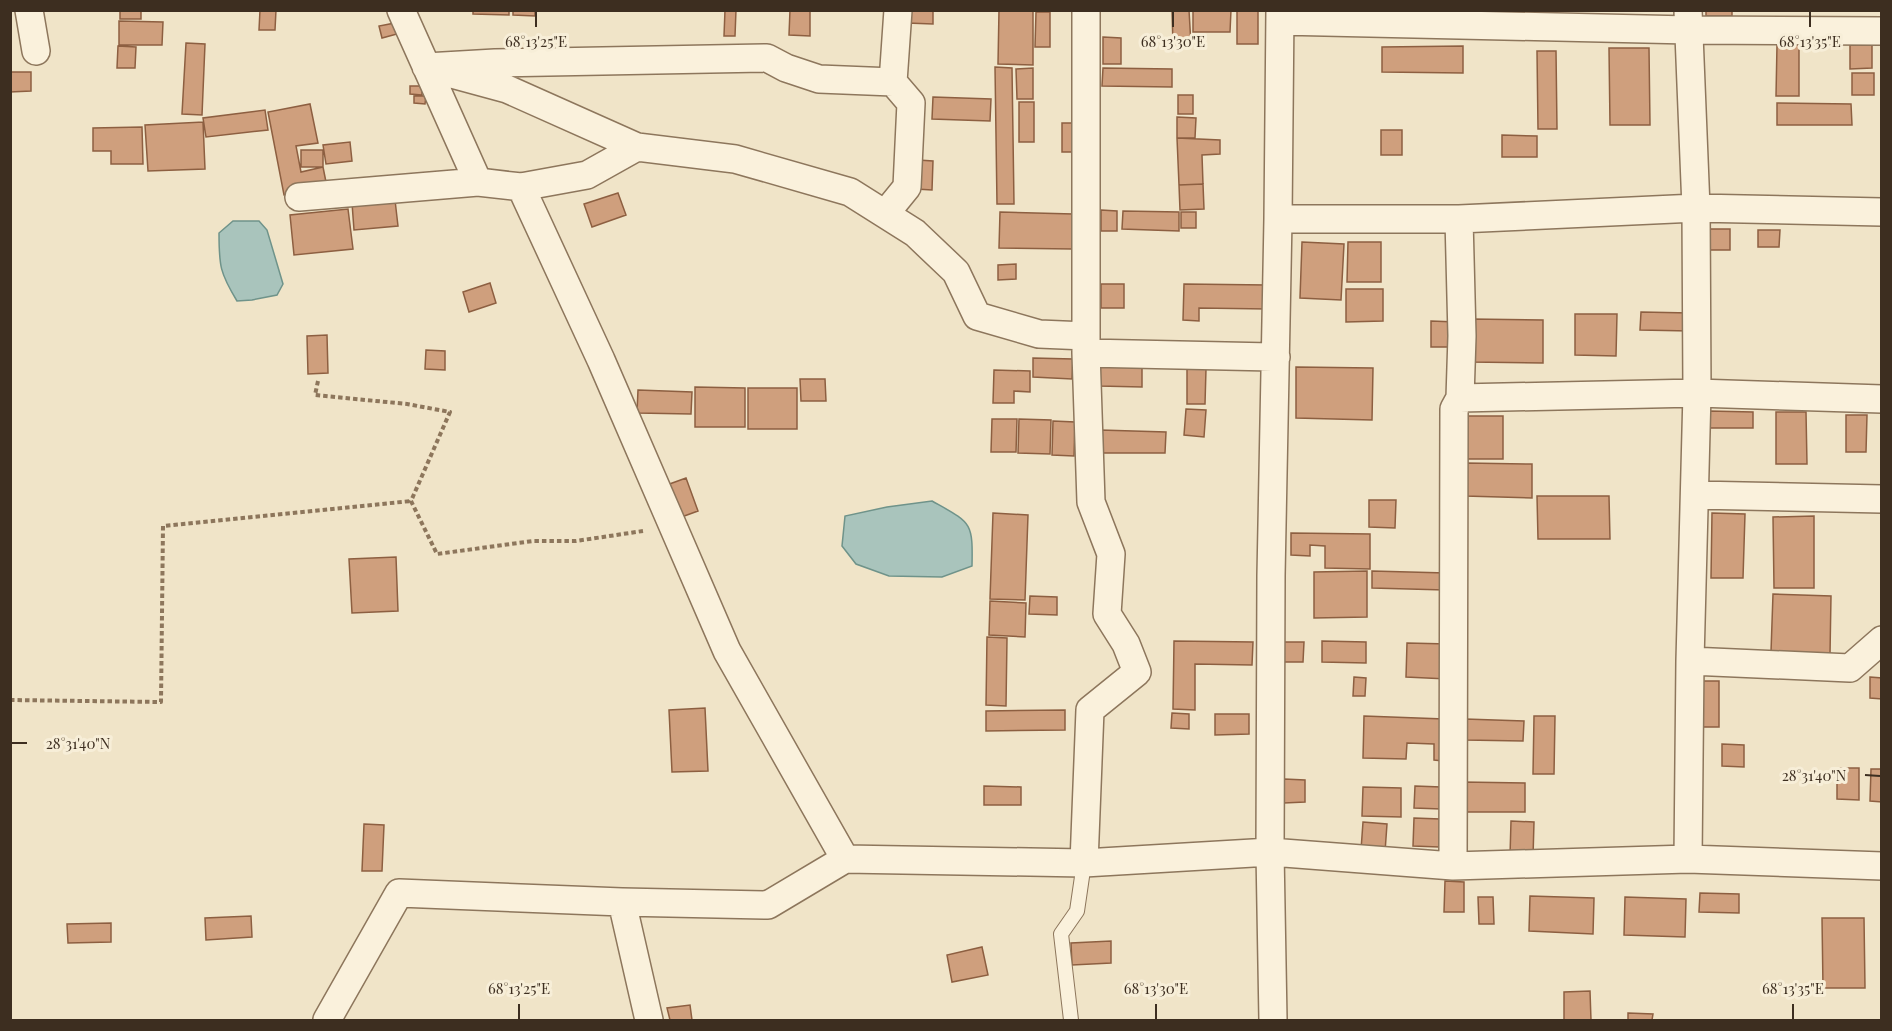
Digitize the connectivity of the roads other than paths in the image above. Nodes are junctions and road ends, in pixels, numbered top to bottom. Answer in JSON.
{"nodes":[{"id":1,"x":29,"y":10,"type":"edge"},
{"id":2,"x":401,"y":10,"type":"edge"},
{"id":3,"x":898,"y":10,"type":"edge"},
{"id":4,"x":1086,"y":10,"type":"edge"},
{"id":5,"x":1280,"y":16,"type":"edge"},
{"id":6,"x":1688,"y":20,"type":"edge"},
{"id":7,"x":1881,"y":31,"type":"edge"},
{"id":8,"x":36,"y":51,"type":"dead end"},
{"id":9,"x":426,"y":67,"type":"junction"},
{"id":10,"x":893,"y":82,"type":"junction"},
{"id":11,"x":637,"y":147,"type":"junction"},
{"id":12,"x":478,"y":182,"type":"junction"},
{"id":13,"x":521,"y":187,"type":"junction"},
{"id":14,"x":299,"y":197,"type":"dead end"},
{"id":15,"x":1696,"y":208,"type":"junction"},
{"id":16,"x":1881,"y":212,"type":"edge"},
{"id":17,"x":885,"y":214,"type":"junction"},
{"id":18,"x":1278,"y":219,"type":"junction"},
{"id":19,"x":1459,"y":219,"type":"junction"},
{"id":20,"x":1086,"y":344,"type":"junction"},
{"id":21,"x":1276,"y":357,"type":"junction"},
{"id":22,"x":1697,"y":393,"type":"junction"},
{"id":23,"x":1460,"y":398,"type":"junction"},
{"id":24,"x":1881,"y":399,"type":"edge"},
{"id":25,"x":1695,"y":495,"type":"junction"},
{"id":26,"x":1881,"y":499,"type":"edge"},
{"id":27,"x":1881,"y":640,"type":"edge"},
{"id":28,"x":1690,"y":661,"type":"junction"},
{"id":29,"x":1270,"y":852,"type":"junction"},
{"id":30,"x":845,"y":859,"type":"junction"},
{"id":31,"x":1688,"y":860,"type":"junction"},
{"id":32,"x":1084,"y":863,"type":"junction"},
{"id":33,"x":1453,"y":866,"type":"junction"},
{"id":34,"x":1881,"y":866,"type":"edge"},
{"id":35,"x":622,"y":902,"type":"junction"},
{"id":36,"x":327,"y":1020,"type":"edge"},
{"id":37,"x":649,"y":1020,"type":"edge"},
{"id":38,"x":1071,"y":1020,"type":"edge"},
{"id":39,"x":1273,"y":1020,"type":"edge"}],
"edges":[{"from":1,"to":8,"type":"street"},
{"from":2,"to":9,"type":"street"},
{"from":3,"to":10,"type":"street"},
{"from":4,"to":20,"type":"street"},
{"from":5,"to":6,"type":"street"},
{"from":5,"to":18,"type":"street"},
{"from":6,"to":7,"type":"street"},
{"from":6,"to":15,"type":"street"},
{"from":9,"to":10,"type":"street"},
{"from":9,"to":11,"type":"street"},
{"from":9,"to":12,"type":"street"},
{"from":10,"to":17,"type":"street"},
{"from":11,"to":13,"type":"street"},
{"from":11,"to":17,"type":"street"},
{"from":12,"to":13,"type":"street"},
{"from":12,"to":14,"type":"street"},
{"from":13,"to":30,"type":"street"},
{"from":15,"to":16,"type":"street"},
{"from":15,"to":19,"type":"street"},
{"from":15,"to":22,"type":"street"},
{"from":17,"to":20,"type":"street"},
{"from":18,"to":19,"type":"street"},
{"from":18,"to":21,"type":"street"},
{"from":19,"to":23,"type":"street"},
{"from":20,"to":21,"type":"street"},
{"from":20,"to":32,"type":"street"},
{"from":21,"to":29,"type":"street"},
{"from":22,"to":23,"type":"street"},
{"from":22,"to":24,"type":"street"},
{"from":22,"to":25,"type":"street"},
{"from":23,"to":33,"type":"street"},
{"from":25,"to":26,"type":"street"},
{"from":25,"to":28,"type":"street"},
{"from":27,"to":28,"type":"street"},
{"from":28,"to":31,"type":"street"},
{"from":29,"to":32,"type":"street"},
{"from":29,"to":33,"type":"street"},
{"from":29,"to":39,"type":"street"},
{"from":30,"to":32,"type":"street"},
{"from":30,"to":35,"type":"street"},
{"from":31,"to":33,"type":"street"},
{"from":31,"to":34,"type":"street"},
{"from":32,"to":38,"type":"lane"},
{"from":35,"to":36,"type":"street"},
{"from":35,"to":37,"type":"street"}]}
